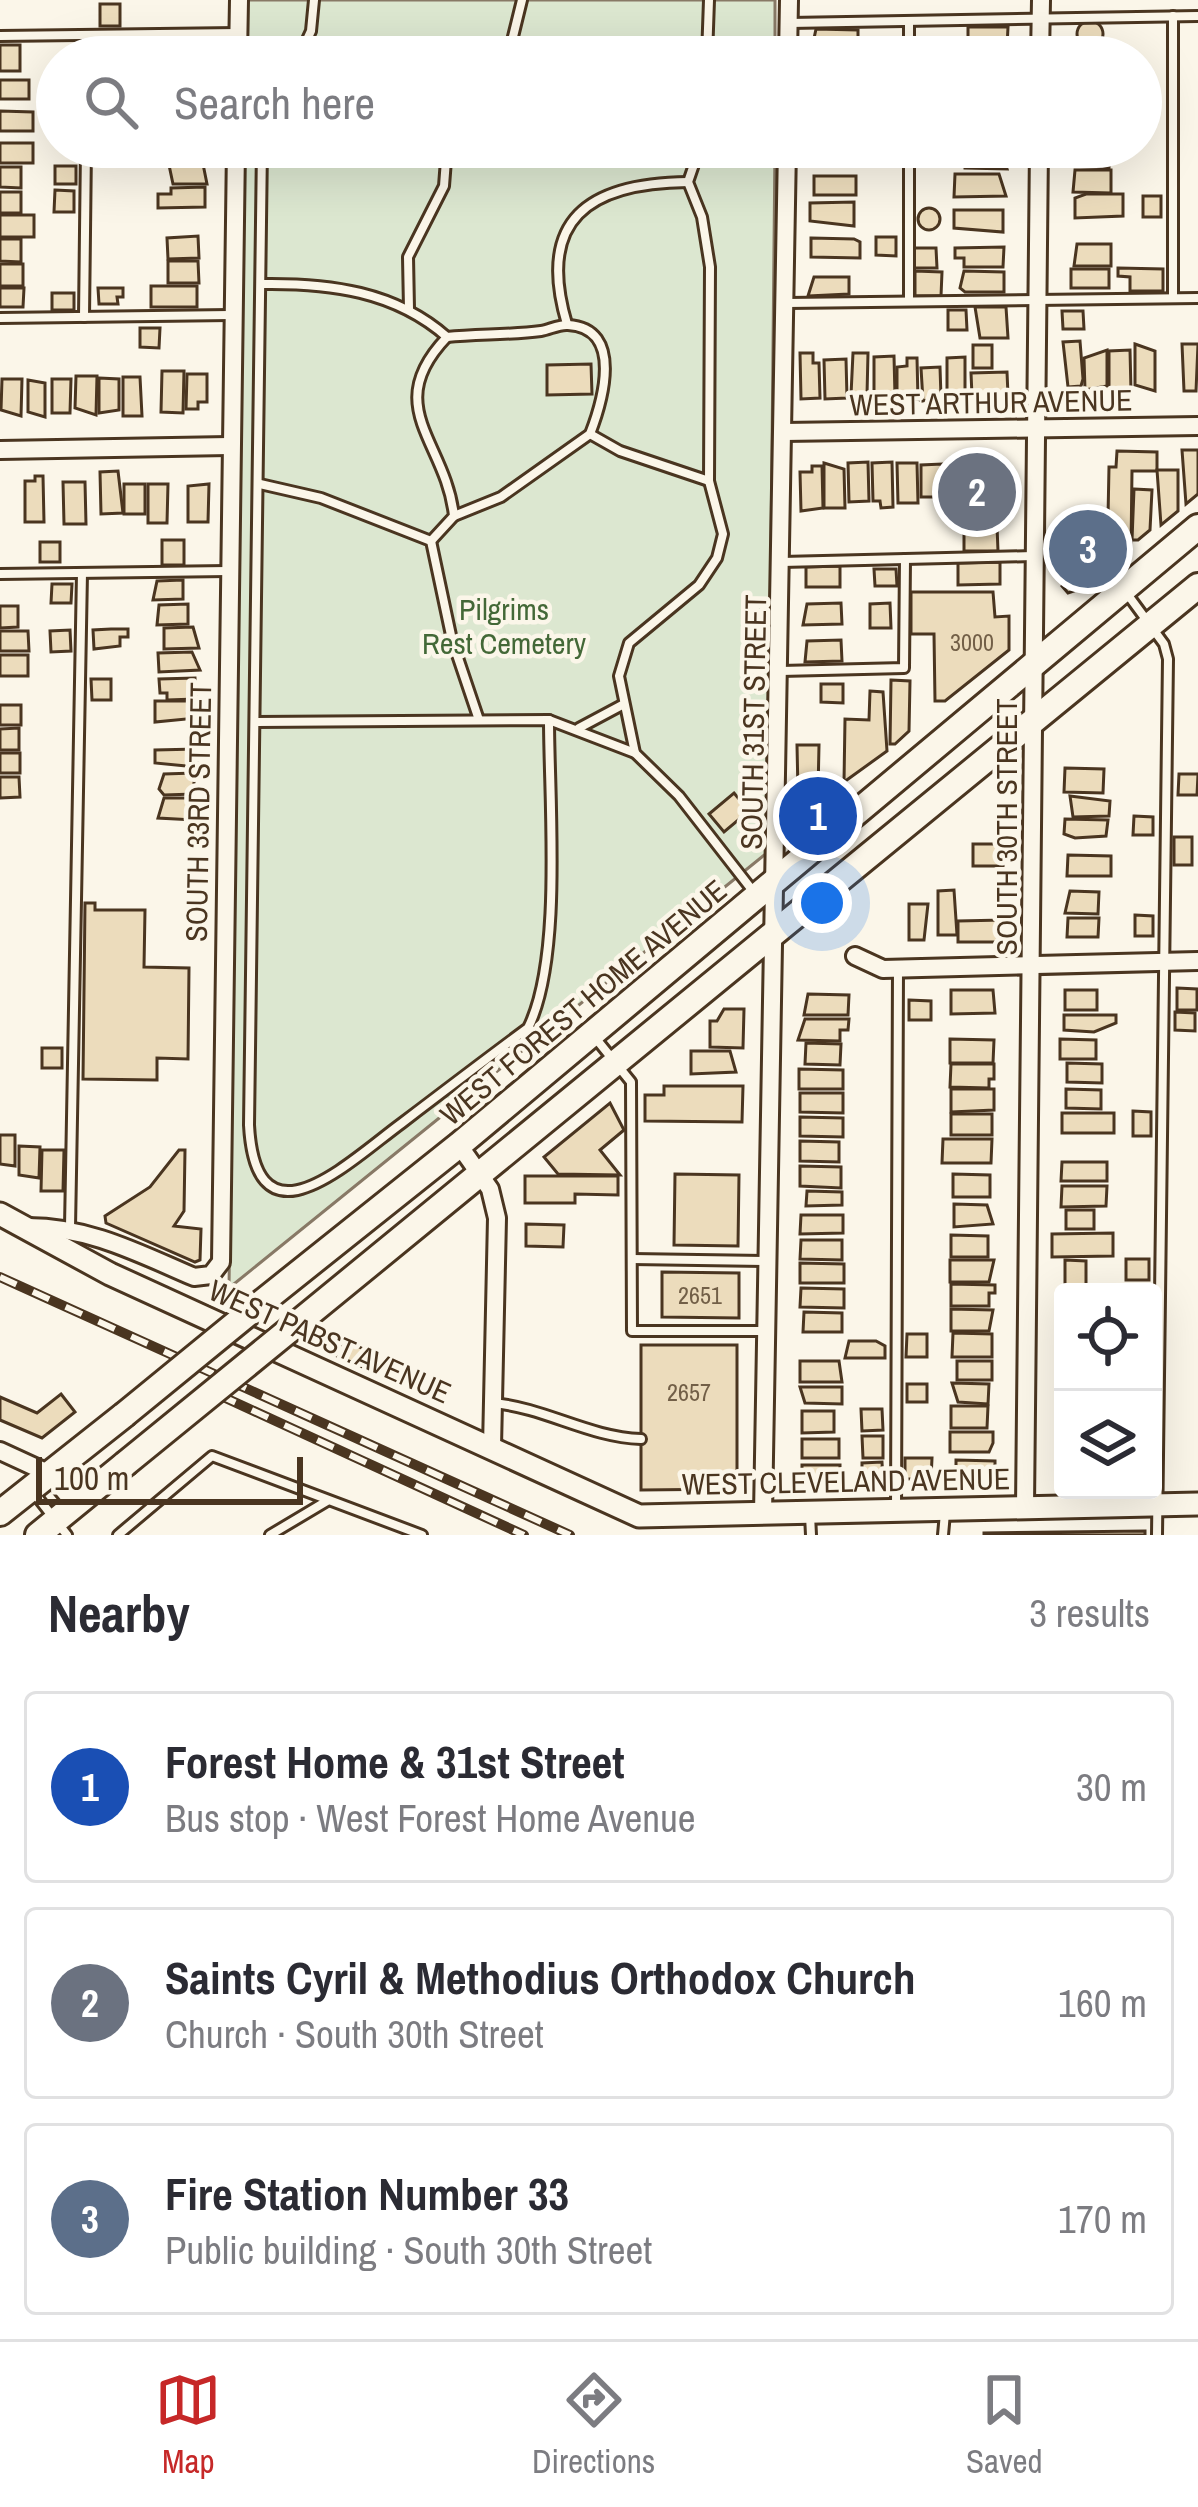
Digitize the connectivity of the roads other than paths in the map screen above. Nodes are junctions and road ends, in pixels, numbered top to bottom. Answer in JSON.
{"nodes":[{"id":1,"x":239,"y":0,"type":"edge"},
{"id":2,"x":314,"y":0,"type":"edge"},
{"id":3,"x":522,"y":0,"type":"edge"},
{"id":4,"x":709,"y":0,"type":"edge"},
{"id":5,"x":789,"y":0,"type":"edge"},
{"id":6,"x":1041,"y":9,"type":"edge"},
{"id":7,"x":1173,"y":16,"type":"junction"},
{"id":8,"x":1198,"y":16,"type":"edge"},
{"id":9,"x":909,"y":21,"type":"junction"},
{"id":10,"x":789,"y":23,"type":"junction"},
{"id":11,"x":238,"y":33,"type":"joint"},
{"id":12,"x":88,"y":35,"type":"joint"},
{"id":13,"x":0,"y":36,"type":"edge"},
{"id":14,"x":305,"y":36,"type":"edge"},
{"id":15,"x":513,"y":36,"type":"edge"},
{"id":16,"x":708,"y":36,"type":"edge"},
{"id":17,"x":789,"y":36,"type":"edge"},
{"id":18,"x":909,"y":36,"type":"edge"},
{"id":19,"x":86,"y":168,"type":"edge"},
{"id":20,"x":236,"y":168,"type":"edge"},
{"id":21,"x":262,"y":168,"type":"edge"},
{"id":22,"x":445,"y":168,"type":"edge"},
{"id":23,"x":693,"y":168,"type":"edge"},
{"id":24,"x":788,"y":168,"type":"edge"},
{"id":25,"x":909,"y":168,"type":"edge"},
{"id":26,"x":1039,"y":168,"type":"edge"},
{"id":27,"x":688,"y":182,"type":"junction"},
{"id":28,"x":262,"y":284,"type":"junction"},
{"id":29,"x":1173,"y":298,"type":"junction"},
{"id":30,"x":1198,"y":298,"type":"edge"},
{"id":31,"x":1037,"y":299,"type":"junction"},
{"id":32,"x":909,"y":301,"type":"junction"},
{"id":33,"x":785,"y":303,"type":"junction"},
{"id":34,"x":409,"y":310,"type":"junction"},
{"id":35,"x":232,"y":315,"type":"junction"},
{"id":36,"x":84,"y":317,"type":"junction"},
{"id":37,"x":0,"y":318,"type":"edge"},
{"id":38,"x":567,"y":324,"type":"junction"},
{"id":39,"x":447,"y":337,"type":"junction"},
{"id":40,"x":1198,"y":426,"type":"edge"},
{"id":41,"x":1036,"y":428,"type":"junction"},
{"id":42,"x":784,"y":433,"type":"junction"},
{"id":43,"x":590,"y":434,"type":"junction"},
{"id":44,"x":229,"y":446,"type":"junction"},
{"id":45,"x":0,"y":449,"type":"edge"},
{"id":46,"x":709,"y":482,"type":"junction"},
{"id":47,"x":260,"y":484,"type":"junction"},
{"id":48,"x":454,"y":516,"type":"junction"},
{"id":49,"x":1198,"y":527,"type":"edge"},
{"id":50,"x":431,"y":542,"type":"junction"},
{"id":51,"x":1034,"y":556,"type":"junction"},
{"id":52,"x":905,"y":559,"type":"junction"},
{"id":53,"x":782,"y":562,"type":"junction"},
{"id":54,"x":228,"y":571,"type":"junction"},
{"id":55,"x":82,"y":573,"type":"junction"},
{"id":56,"x":0,"y":574,"type":"edge"},
{"id":57,"x":1198,"y":586,"type":"edge"},
{"id":58,"x":1124,"y":590,"type":"junction"},
{"id":59,"x":1150,"y":624,"type":"junction"},
{"id":60,"x":1033,"y":666,"type":"junction"},
{"id":61,"x":781,"y":671,"type":"junction"},
{"id":62,"x":625,"y":704,"type":"junction"},
{"id":63,"x":478,"y":720,"type":"junction"},
{"id":64,"x":550,"y":720,"type":"junction"},
{"id":65,"x":256,"y":722,"type":"junction"},
{"id":66,"x":1032,"y":723,"type":"junction"},
{"id":67,"x":578,"y":729,"type":"junction"},
{"id":68,"x":635,"y":753,"type":"junction"},
{"id":69,"x":777,"y":878,"type":"junction"},
{"id":70,"x":757,"y":896,"type":"junction"},
{"id":71,"x":772,"y":937,"type":"junction"},
{"id":72,"x":855,"y":956,"type":"dead end"},
{"id":73,"x":1198,"y":961,"type":"edge"},
{"id":74,"x":1164,"y":962,"type":"junction"},
{"id":75,"x":1033,"y":963,"type":"junction"},
{"id":76,"x":898,"y":969,"type":"junction"},
{"id":77,"x":592,"y":1034,"type":"junction"},
{"id":78,"x":616,"y":1063,"type":"junction"},
{"id":79,"x":459,"y":1145,"type":"junction"},
{"id":80,"x":482,"y":1174,"type":"junction"},
{"id":81,"x":0,"y":1214,"type":"edge"},
{"id":82,"x":22,"y":1227,"type":"junction"},
{"id":83,"x":70,"y":1227,"type":"junction"},
{"id":84,"x":632,"y":1259,"type":"junction"},
{"id":85,"x":765,"y":1261,"type":"junction"},
{"id":86,"x":765,"y":1331,"type":"junction"},
{"id":87,"x":493,"y":1403,"type":"junction"},
{"id":88,"x":641,"y":1439,"type":"dead end"},
{"id":89,"x":492,"y":1447,"type":"junction"},
{"id":90,"x":0,"y":1451,"type":"edge"},
{"id":91,"x":40,"y":1482,"type":"junction"},
{"id":92,"x":328,"y":1500,"type":"junction"},
{"id":93,"x":1157,"y":1504,"type":"junction"},
{"id":94,"x":1198,"y":1504,"type":"edge"},
{"id":95,"x":1025,"y":1507,"type":"junction"},
{"id":96,"x":945,"y":1510,"type":"junction"},
{"id":97,"x":896,"y":1511,"type":"junction"},
{"id":98,"x":0,"y":1513,"type":"edge"},
{"id":99,"x":763,"y":1514,"type":"junction"},
{"id":100,"x":639,"y":1516,"type":"joint"},
{"id":101,"x":59,"y":1524,"type":"edge"},
{"id":102,"x":810,"y":1524,"type":"edge"},
{"id":103,"x":118,"y":1535,"type":"edge"},
{"id":104,"x":270,"y":1535,"type":"edge"},
{"id":105,"x":422,"y":1535,"type":"edge"},
{"id":106,"x":943,"y":1535,"type":"edge"},
{"id":107,"x":1156,"y":1535,"type":"edge"}],
"edges":[{"from":1,"to":11,"type":"street"},
{"from":2,"to":14,"type":"lane"},
{"from":3,"to":15,"type":"lane"},
{"from":4,"to":16,"type":"lane"},
{"from":5,"to":10,"type":"street"},
{"from":6,"to":7,"type":"lane"},
{"from":6,"to":9,"type":"lane"},
{"from":7,"to":8,"type":"lane"},
{"from":7,"to":29,"type":"lane"},
{"from":9,"to":10,"type":"lane"},
{"from":9,"to":18,"type":"lane"},
{"from":10,"to":17,"type":"street"},
{"from":11,"to":12,"type":"lane"},
{"from":12,"to":13,"type":"lane"},
{"from":19,"to":36,"type":"lane"},
{"from":20,"to":35,"type":"street","name":"SOUTH 33RD STREET"},
{"from":21,"to":28,"type":"lane"},
{"from":22,"to":34,"type":"lane"},
{"from":23,"to":27,"type":"lane"},
{"from":24,"to":33,"type":"street","name":"SOUTH 31ST STREET"},
{"from":25,"to":32,"type":"lane"},
{"from":26,"to":31,"type":"street","name":"SOUTH 30TH STREET"},
{"from":27,"to":38,"type":"lane"},
{"from":27,"to":46,"type":"lane"},
{"from":28,"to":34,"type":"lane"},
{"from":28,"to":47,"type":"lane"},
{"from":29,"to":30,"type":"lane"},
{"from":29,"to":31,"type":"lane"},
{"from":31,"to":32,"type":"lane"},
{"from":31,"to":41,"type":"street","name":"SOUTH 30TH STREET"},
{"from":32,"to":33,"type":"lane"},
{"from":33,"to":42,"type":"street","name":"SOUTH 31ST STREET"},
{"from":34,"to":39,"type":"lane"},
{"from":35,"to":36,"type":"lane"},
{"from":35,"to":44,"type":"street","name":"SOUTH 33RD STREET"},
{"from":36,"to":37,"type":"lane"},
{"from":38,"to":39,"type":"lane"},
{"from":38,"to":43,"type":"lane"},
{"from":39,"to":48,"type":"lane"},
{"from":40,"to":41,"type":"street","name":"WEST ARTHUR AVENUE"},
{"from":41,"to":42,"type":"street","name":"WEST ARTHUR AVENUE"},
{"from":41,"to":51,"type":"street","name":"SOUTH 30TH STREET"},
{"from":42,"to":53,"type":"street","name":"SOUTH 31ST STREET"},
{"from":43,"to":46,"type":"lane"},
{"from":43,"to":48,"type":"lane"},
{"from":44,"to":45,"type":"street"},
{"from":44,"to":54,"type":"street","name":"SOUTH 33RD STREET"},
{"from":46,"to":62,"type":"lane"},
{"from":47,"to":50,"type":"lane"},
{"from":47,"to":65,"type":"lane"},
{"from":48,"to":50,"type":"lane"},
{"from":49,"to":58,"type":"main road","name":"WEST FOREST HOME AVENUE"},
{"from":50,"to":63,"type":"lane"},
{"from":51,"to":52,"type":"lane"},
{"from":51,"to":60,"type":"street","name":"SOUTH 30TH STREET"},
{"from":52,"to":53,"type":"lane"},
{"from":52,"to":61,"type":"lane"},
{"from":53,"to":61,"type":"street","name":"SOUTH 31ST STREET"},
{"from":54,"to":55,"type":"lane"},
{"from":54,"to":83,"type":"street","name":"SOUTH 33RD STREET"},
{"from":55,"to":56,"type":"lane"},
{"from":55,"to":83,"type":"lane"},
{"from":57,"to":59,"type":"main road"},
{"from":58,"to":59,"type":"lane"},
{"from":58,"to":60,"type":"main road","name":"WEST FOREST HOME AVENUE"},
{"from":59,"to":66,"type":"main road"},
{"from":59,"to":74,"type":"lane"},
{"from":60,"to":66,"type":"street","name":"SOUTH 30TH STREET"},
{"from":60,"to":69,"type":"main road","name":"WEST FOREST HOME AVENUE"},
{"from":61,"to":69,"type":"street","name":"SOUTH 31ST STREET"},
{"from":62,"to":67,"type":"lane"},
{"from":62,"to":68,"type":"lane"},
{"from":63,"to":64,"type":"lane"},
{"from":63,"to":65,"type":"lane"},
{"from":64,"to":65,"type":"lane"},
{"from":64,"to":67,"type":"lane"},
{"from":66,"to":71,"type":"main road"},
{"from":66,"to":75,"type":"street","name":"SOUTH 30TH STREET"},
{"from":67,"to":68,"type":"lane"},
{"from":68,"to":70,"type":"lane"},
{"from":69,"to":70,"type":"main road","name":"WEST FOREST HOME AVENUE"},
{"from":69,"to":71,"type":"street","name":"SOUTH 31ST STREET"},
{"from":70,"to":77,"type":"main road","name":"WEST FOREST HOME AVENUE"},
{"from":71,"to":78,"type":"main road"},
{"from":71,"to":85,"type":"street","name":"SOUTH 31ST STREET"},
{"from":72,"to":76,"type":"street"},
{"from":73,"to":74,"type":"street"},
{"from":74,"to":75,"type":"street"},
{"from":74,"to":93,"type":"lane"},
{"from":75,"to":76,"type":"street"},
{"from":75,"to":95,"type":"street","name":"SOUTH 30TH STREET"},
{"from":76,"to":97,"type":"lane"},
{"from":77,"to":78,"type":"lane"},
{"from":77,"to":79,"type":"main road","name":"WEST FOREST HOME AVENUE"},
{"from":78,"to":80,"type":"main road"},
{"from":78,"to":84,"type":"lane"},
{"from":79,"to":80,"type":"street"},
{"from":79,"to":91,"type":"main road","name":"WEST FOREST HOME AVENUE","bridge":true},
{"from":80,"to":87,"type":"street"},
{"from":80,"to":101,"type":"main road","bridge":true},
{"from":81,"to":82,"type":"street","name":"WEST PABST AVENUE"},
{"from":82,"to":83,"type":"street","name":"SOUTH 33RD STREET"},
{"from":82,"to":89,"type":"street","name":"WEST PABST AVENUE"},
{"from":84,"to":85,"type":"lane"},
{"from":84,"to":86,"type":"lane"},
{"from":85,"to":86,"type":"street","name":"SOUTH 31ST STREET"},
{"from":86,"to":99,"type":"street","name":"SOUTH 31ST STREET"},
{"from":87,"to":88,"type":"lane"},
{"from":87,"to":89,"type":"street"},
{"from":89,"to":100,"type":"street","name":"WEST PABST AVENUE"},
{"from":90,"to":91,"type":"street"},
{"from":91,"to":98,"type":"main road","name":"WEST FOREST HOME AVENUE"},
{"from":91,"to":101,"type":"street"},
{"from":92,"to":103,"type":"lane"},
{"from":92,"to":104,"type":"lane"},
{"from":92,"to":105,"type":"lane"},
{"from":93,"to":94,"type":"street","name":"WEST CLEVELAND AVENUE"},
{"from":93,"to":95,"type":"street","name":"WEST CLEVELAND AVENUE"},
{"from":93,"to":107,"type":"lane"},
{"from":95,"to":96,"type":"street","name":"WEST CLEVELAND AVENUE"},
{"from":96,"to":97,"type":"street","name":"WEST CLEVELAND AVENUE"},
{"from":96,"to":106,"type":"lane"},
{"from":97,"to":102,"type":"street","name":"WEST CLEVELAND AVENUE"},
{"from":99,"to":100,"type":"street","name":"WEST CLEVELAND AVENUE"},
{"from":99,"to":102,"type":"street","name":"WEST CLEVELAND AVENUE"}]}
